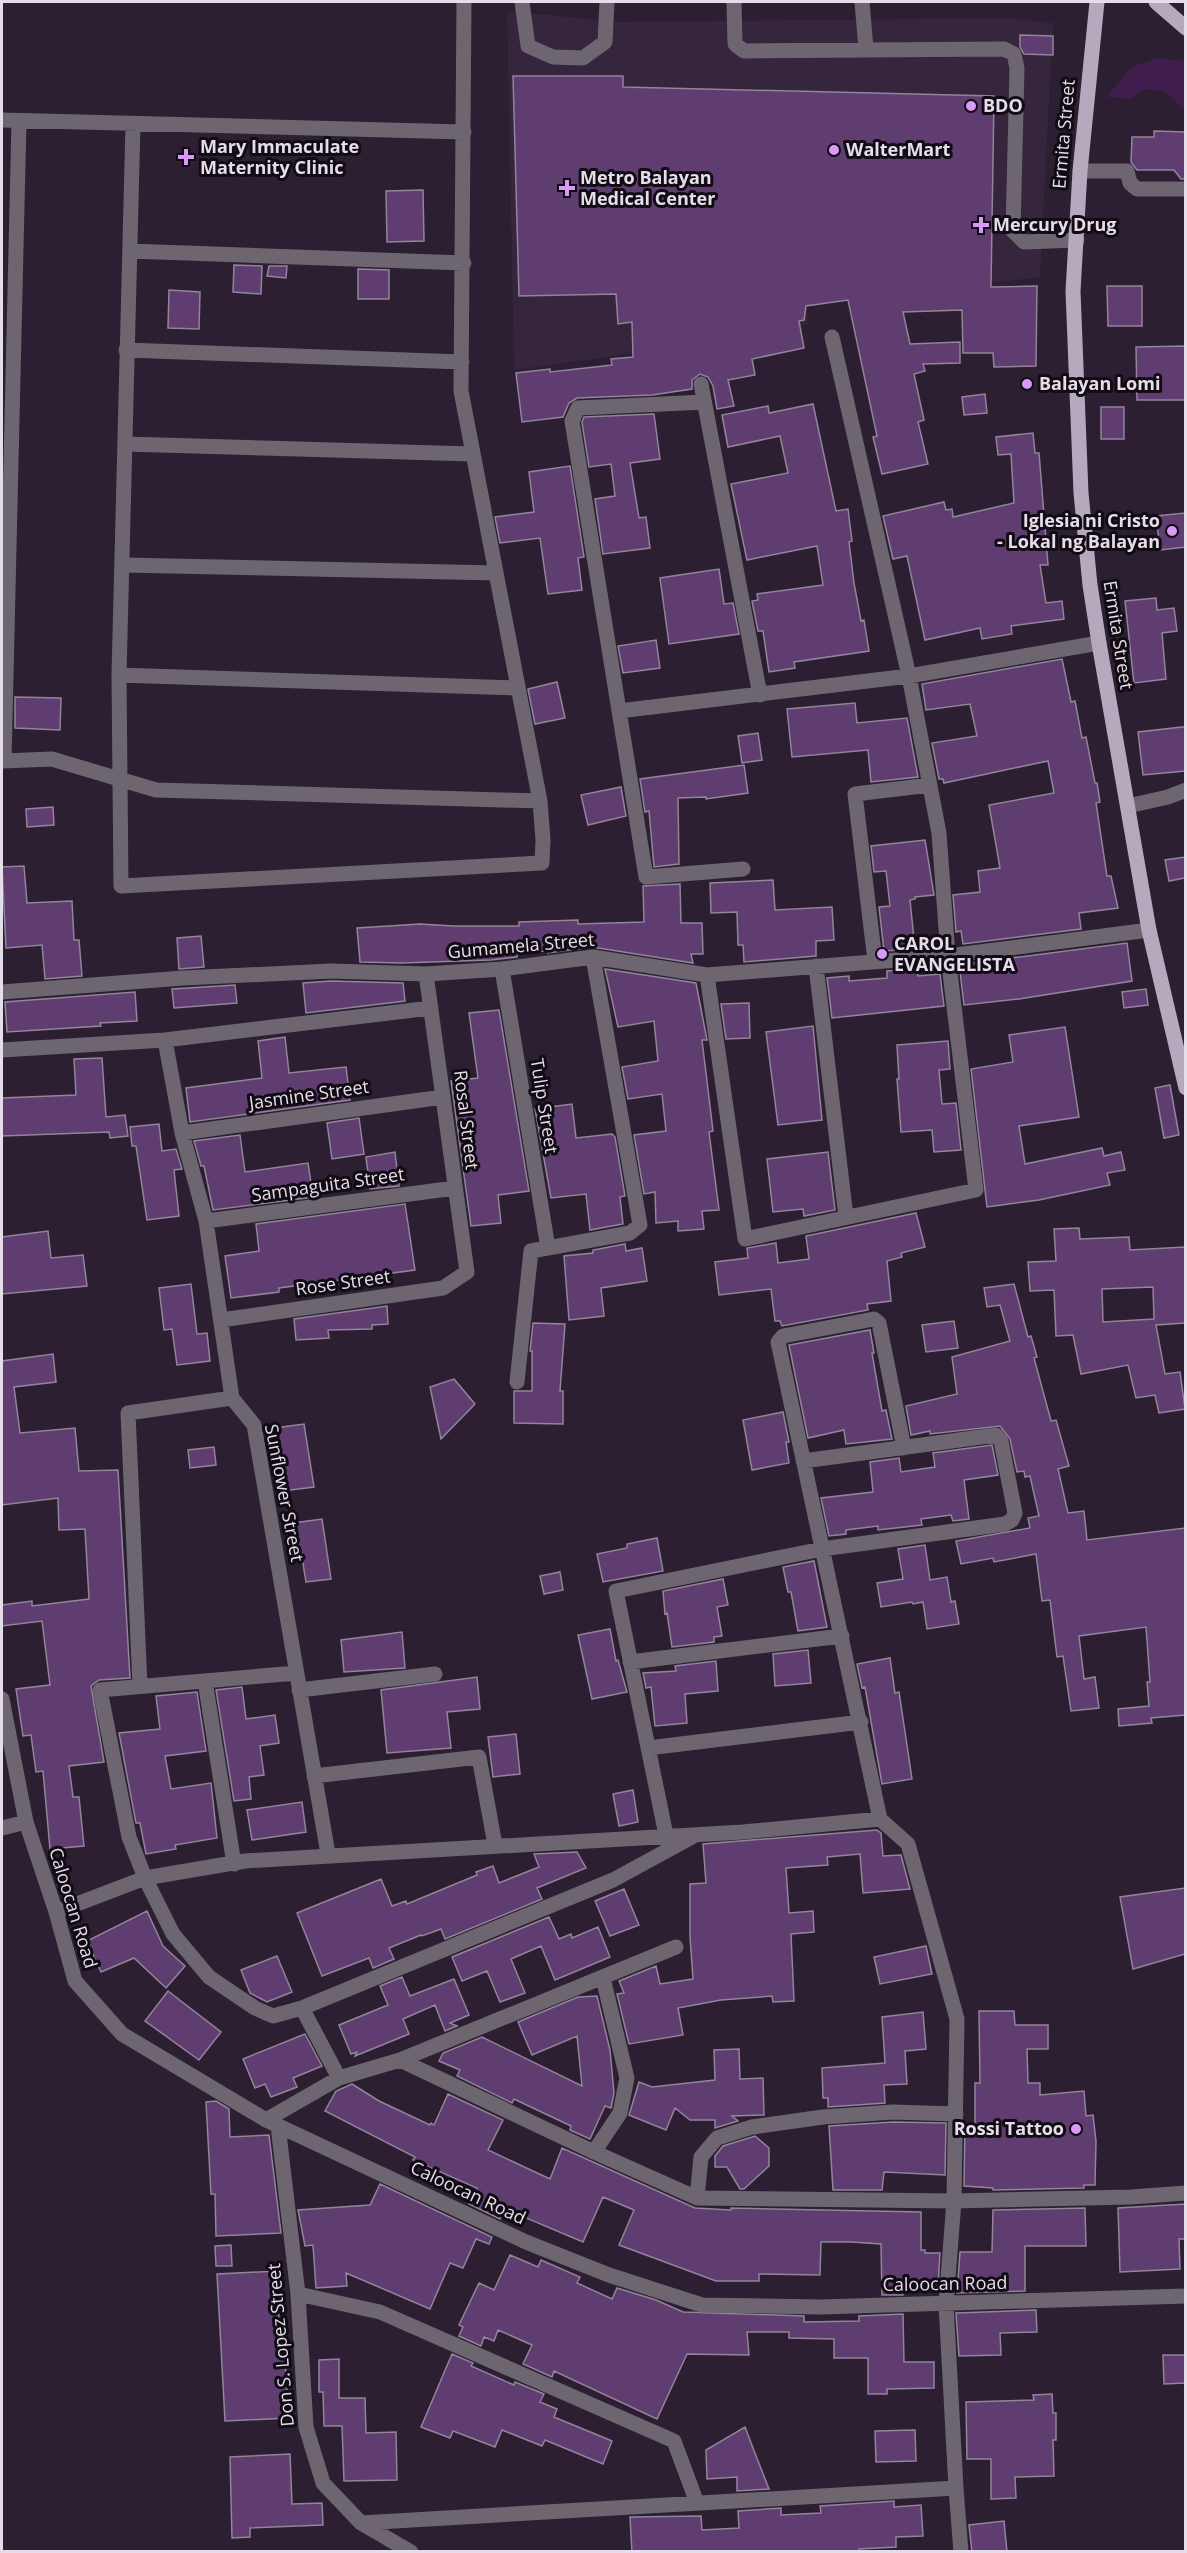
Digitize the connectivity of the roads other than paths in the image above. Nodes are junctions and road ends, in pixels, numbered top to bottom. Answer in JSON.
{"nodes":[{"id":1,"x":464,"y":2,"type":"edge"},
{"id":2,"x":522,"y":2,"type":"edge"},
{"id":3,"x":607,"y":2,"type":"edge"},
{"id":4,"x":734,"y":2,"type":"edge"},
{"id":5,"x":862,"y":2,"type":"edge"},
{"id":6,"x":1097,"y":2,"type":"edge"},
{"id":7,"x":1156,"y":2,"type":"edge"},
{"id":8,"x":1185,"y":28,"type":"edge"},
{"id":9,"x":866,"y":49,"type":"junction"},
{"id":10,"x":2,"y":120,"type":"edge"},
{"id":11,"x":19,"y":121,"type":"junction"},
{"id":12,"x":133,"y":123,"type":"junction"},
{"id":13,"x":464,"y":132,"type":"junction"},
{"id":14,"x":1080,"y":171,"type":"junction"},
{"id":15,"x":1185,"y":189,"type":"edge"},
{"id":16,"x":1077,"y":240,"type":"junction"},
{"id":17,"x":130,"y":250,"type":"junction"},
{"id":18,"x":464,"y":263,"type":"junction"},
{"id":19,"x":831,"y":337,"type":"dead end"},
{"id":20,"x":126,"y":350,"type":"junction"},
{"id":21,"x":462,"y":362,"type":"junction"},
{"id":22,"x":701,"y":384,"type":"dead end"},
{"id":23,"x":704,"y":402,"type":"junction"},
{"id":24,"x":125,"y":444,"type":"junction"},
{"id":25,"x":473,"y":454,"type":"junction"},
{"id":26,"x":123,"y":565,"type":"junction"},
{"id":27,"x":496,"y":573,"type":"junction"},
{"id":28,"x":1099,"y":643,"type":"junction"},
{"id":29,"x":119,"y":675,"type":"junction"},
{"id":30,"x":909,"y":676,"type":"junction"},
{"id":31,"x":519,"y":688,"type":"junction"},
{"id":32,"x":760,"y":695,"type":"junction"},
{"id":33,"x":619,"y":711,"type":"junction"},
{"id":34,"x":3,"y":761,"type":"edge"},
{"id":35,"x":120,"y":778,"type":"junction"},
{"id":36,"x":930,"y":785,"type":"junction"},
{"id":37,"x":1185,"y":790,"type":"edge"},
{"id":38,"x":540,"y":801,"type":"junction"},
{"id":39,"x":1128,"y":806,"type":"junction"},
{"id":40,"x":743,"y":869,"type":"dead end"},
{"id":41,"x":1149,"y":930,"type":"junction"},
{"id":42,"x":948,"y":956,"type":"junction"},
{"id":43,"x":593,"y":957,"type":"junction"},
{"id":44,"x":875,"y":961,"type":"junction"},
{"id":45,"x":816,"y":966,"type":"junction"},
{"id":46,"x":502,"y":969,"type":"junction"},
{"id":47,"x":426,"y":974,"type":"junction"},
{"id":48,"x":707,"y":975,"type":"junction"},
{"id":49,"x":2,"y":992,"type":"edge"},
{"id":50,"x":431,"y":1008,"type":"junction"},
{"id":51,"x":165,"y":1040,"type":"junction"},
{"id":52,"x":2,"y":1050,"type":"edge"},
{"id":53,"x":1185,"y":1088,"type":"edge"},
{"id":54,"x":443,"y":1097,"type":"junction"},
{"id":55,"x":182,"y":1133,"type":"junction"},
{"id":56,"x":455,"y":1188,"type":"junction"},
{"id":57,"x":846,"y":1218,"type":"junction"},
{"id":58,"x":206,"y":1221,"type":"junction"},
{"id":59,"x":548,"y":1248,"type":"junction"},
{"id":60,"x":467,"y":1272,"type":"joint"},
{"id":61,"x":221,"y":1320,"type":"junction"},
{"id":62,"x":517,"y":1382,"type":"dead end"},
{"id":63,"x":232,"y":1398,"type":"junction"},
{"id":64,"x":904,"y":1448,"type":"junction"},
{"id":65,"x":803,"y":1461,"type":"junction"},
{"id":66,"x":822,"y":1549,"type":"junction"},
{"id":67,"x":842,"y":1636,"type":"junction"},
{"id":68,"x":630,"y":1662,"type":"junction"},
{"id":69,"x":296,"y":1672,"type":"junction"},
{"id":70,"x":435,"y":1674,"type":"dead end"},
{"id":71,"x":205,"y":1681,"type":"junction"},
{"id":72,"x":140,"y":1686,"type":"junction"},
{"id":73,"x":299,"y":1690,"type":"junction"},
{"id":74,"x":2,"y":1699,"type":"edge"},
{"id":75,"x":861,"y":1722,"type":"junction"},
{"id":76,"x":648,"y":1748,"type":"junction"},
{"id":77,"x":314,"y":1776,"type":"junction"},
{"id":78,"x":880,"y":1819,"type":"junction"},
{"id":79,"x":26,"y":1822,"type":"junction"},
{"id":80,"x":2,"y":1828,"type":"edge"},
{"id":81,"x":698,"y":1834,"type":"junction"},
{"id":82,"x":666,"y":1835,"type":"junction"},
{"id":83,"x":495,"y":1845,"type":"junction"},
{"id":84,"x":328,"y":1854,"type":"junction"},
{"id":85,"x":234,"y":1864,"type":"junction"},
{"id":86,"x":145,"y":1878,"type":"junction"},
{"id":87,"x":56,"y":1912,"type":"junction"},
{"id":88,"x":676,"y":1947,"type":"dead end"},
{"id":89,"x":603,"y":1978,"type":"junction"},
{"id":90,"x":302,"y":2008,"type":"junction"},
{"id":91,"x":400,"y":2060,"type":"junction"},
{"id":92,"x":339,"y":2078,"type":"junction"},
{"id":93,"x":956,"y":2114,"type":"junction"},
{"id":94,"x":272,"y":2123,"type":"junction"},
{"id":95,"x":594,"y":2152,"type":"junction"},
{"id":96,"x":1185,"y":2193,"type":"edge"},
{"id":97,"x":697,"y":2198,"type":"junction"},
{"id":98,"x":954,"y":2201,"type":"junction"},
{"id":99,"x":298,"y":2294,"type":"junction"},
{"id":100,"x":1185,"y":2296,"type":"edge"},
{"id":101,"x":946,"y":2304,"type":"junction"},
{"id":102,"x":956,"y":2488,"type":"junction"},
{"id":103,"x":698,"y":2503,"type":"junction"},
{"id":104,"x":362,"y":2523,"type":"junction"},
{"id":105,"x":411,"y":2552,"type":"edge"},
{"id":106,"x":961,"y":2552,"type":"edge"}],
"edges":[{"from":1,"to":13,"type":"street"},
{"from":2,"to":3,"type":"street"},
{"from":4,"to":9,"type":"street"},
{"from":5,"to":9,"type":"street"},
{"from":6,"to":14,"type":"main road","name":"Ermita Street"},
{"from":7,"to":8,"type":"main road"},
{"from":9,"to":16,"type":"street"},
{"from":10,"to":11,"type":"street"},
{"from":11,"to":12,"type":"street"},
{"from":11,"to":34,"type":"street"},
{"from":12,"to":13,"type":"street"},
{"from":12,"to":17,"type":"street"},
{"from":13,"to":18,"type":"street"},
{"from":14,"to":15,"type":"street"},
{"from":14,"to":16,"type":"main road","name":"Ermita Street"},
{"from":16,"to":28,"type":"main road","name":"Ermita Street"},
{"from":17,"to":18,"type":"street"},
{"from":17,"to":20,"type":"street"},
{"from":18,"to":21,"type":"street"},
{"from":19,"to":30,"type":"street"},
{"from":20,"to":21,"type":"street"},
{"from":20,"to":24,"type":"street"},
{"from":21,"to":25,"type":"street"},
{"from":22,"to":23,"type":"street"},
{"from":23,"to":32,"type":"street"},
{"from":23,"to":33,"type":"street"},
{"from":24,"to":25,"type":"street"},
{"from":24,"to":26,"type":"street"},
{"from":25,"to":27,"type":"street"},
{"from":26,"to":27,"type":"street"},
{"from":26,"to":29,"type":"street"},
{"from":27,"to":31,"type":"street"},
{"from":28,"to":30,"type":"street"},
{"from":28,"to":39,"type":"main road","name":"Ermita Street"},
{"from":29,"to":31,"type":"street"},
{"from":29,"to":35,"type":"street"},
{"from":30,"to":32,"type":"street"},
{"from":30,"to":36,"type":"street"},
{"from":31,"to":38,"type":"street"},
{"from":32,"to":33,"type":"street"},
{"from":33,"to":40,"type":"street"},
{"from":34,"to":35,"type":"street"},
{"from":35,"to":38,"type":"street"},
{"from":35,"to":38,"type":"street"},
{"from":36,"to":42,"type":"street"},
{"from":36,"to":44,"type":"street"},
{"from":37,"to":39,"type":"street"},
{"from":39,"to":41,"type":"main road","name":"Ermita Street"},
{"from":41,"to":42,"type":"street","name":"Gumamela Street"},
{"from":41,"to":53,"type":"main road","name":"Ermita Street"},
{"from":42,"to":44,"type":"street","name":"Gumamela Street"},
{"from":42,"to":57,"type":"street"},
{"from":43,"to":46,"type":"street","name":"Gumamela Street"},
{"from":43,"to":48,"type":"street","name":"Gumamela Street"},
{"from":43,"to":59,"type":"street"},
{"from":44,"to":45,"type":"street","name":"Gumamela Street"},
{"from":45,"to":48,"type":"street","name":"Gumamela Street"},
{"from":45,"to":57,"type":"street"},
{"from":46,"to":47,"type":"street","name":"Gumamela Street"},
{"from":46,"to":59,"type":"street","name":"Tulip Street"},
{"from":47,"to":49,"type":"street","name":"Gumamela Street"},
{"from":47,"to":50,"type":"street","name":"Rosal Street"},
{"from":48,"to":57,"type":"street"},
{"from":50,"to":51,"type":"street"},
{"from":50,"to":54,"type":"street","name":"Rosal Street"},
{"from":51,"to":52,"type":"street"},
{"from":51,"to":55,"type":"street"},
{"from":54,"to":55,"type":"street","name":"Jasmine Street"},
{"from":54,"to":56,"type":"street","name":"Rosal Street"},
{"from":55,"to":58,"type":"street"},
{"from":56,"to":58,"type":"street","name":"Sampaguita Street"},
{"from":56,"to":60,"type":"street","name":"Rosal Street"},
{"from":58,"to":61,"type":"street"},
{"from":59,"to":62,"type":"street"},
{"from":60,"to":61,"type":"street","name":"Rose Street"},
{"from":61,"to":63,"type":"street"},
{"from":63,"to":69,"type":"street","name":"Sunflower Street"},
{"from":63,"to":72,"type":"street"},
{"from":64,"to":65,"type":"street"},
{"from":64,"to":65,"type":"street"},
{"from":64,"to":66,"type":"street"},
{"from":65,"to":66,"type":"street"},
{"from":66,"to":67,"type":"street"},
{"from":66,"to":68,"type":"street"},
{"from":67,"to":68,"type":"street"},
{"from":67,"to":75,"type":"street"},
{"from":68,"to":76,"type":"street"},
{"from":69,"to":71,"type":"street"},
{"from":69,"to":73,"type":"street","name":"Sunflower Street"},
{"from":70,"to":73,"type":"street"},
{"from":71,"to":72,"type":"street"},
{"from":71,"to":85,"type":"street"},
{"from":72,"to":86,"type":"street"},
{"from":73,"to":77,"type":"street","name":"Sunflower Street"},
{"from":74,"to":79,"type":"street","name":"Caloocan Road"},
{"from":75,"to":76,"type":"street"},
{"from":75,"to":78,"type":"street"},
{"from":76,"to":82,"type":"street"},
{"from":77,"to":83,"type":"street"},
{"from":77,"to":84,"type":"street","name":"Sunflower Street"},
{"from":78,"to":81,"type":"street"},
{"from":78,"to":93,"type":"street"},
{"from":79,"to":80,"type":"street"},
{"from":79,"to":87,"type":"street","name":"Caloocan Road"},
{"from":81,"to":82,"type":"street"},
{"from":81,"to":90,"type":"street"},
{"from":82,"to":83,"type":"street"},
{"from":83,"to":84,"type":"street"},
{"from":84,"to":85,"type":"street"},
{"from":85,"to":86,"type":"street"},
{"from":86,"to":87,"type":"street"},
{"from":86,"to":90,"type":"street"},
{"from":87,"to":94,"type":"street","name":"Caloocan Road"},
{"from":88,"to":89,"type":"street"},
{"from":89,"to":91,"type":"street"},
{"from":89,"to":95,"type":"street"},
{"from":90,"to":92,"type":"street"},
{"from":91,"to":92,"type":"street"},
{"from":91,"to":95,"type":"street"},
{"from":92,"to":94,"type":"street"},
{"from":93,"to":97,"type":"street"},
{"from":93,"to":98,"type":"street"},
{"from":94,"to":99,"type":"street","name":"Don S. Lopez Street"},
{"from":94,"to":101,"type":"street","name":"Caloocan Road"},
{"from":95,"to":97,"type":"street"},
{"from":96,"to":98,"type":"street"},
{"from":97,"to":98,"type":"street"},
{"from":98,"to":101,"type":"street"},
{"from":99,"to":103,"type":"street"},
{"from":99,"to":104,"type":"street","name":"Don S. Lopez Street"},
{"from":100,"to":101,"type":"street","name":"Caloocan Road"},
{"from":101,"to":102,"type":"street"},
{"from":102,"to":103,"type":"street"},
{"from":102,"to":106,"type":"street"},
{"from":103,"to":104,"type":"street"},
{"from":104,"to":105,"type":"street","name":"Don S. Lopez Street"}]}
